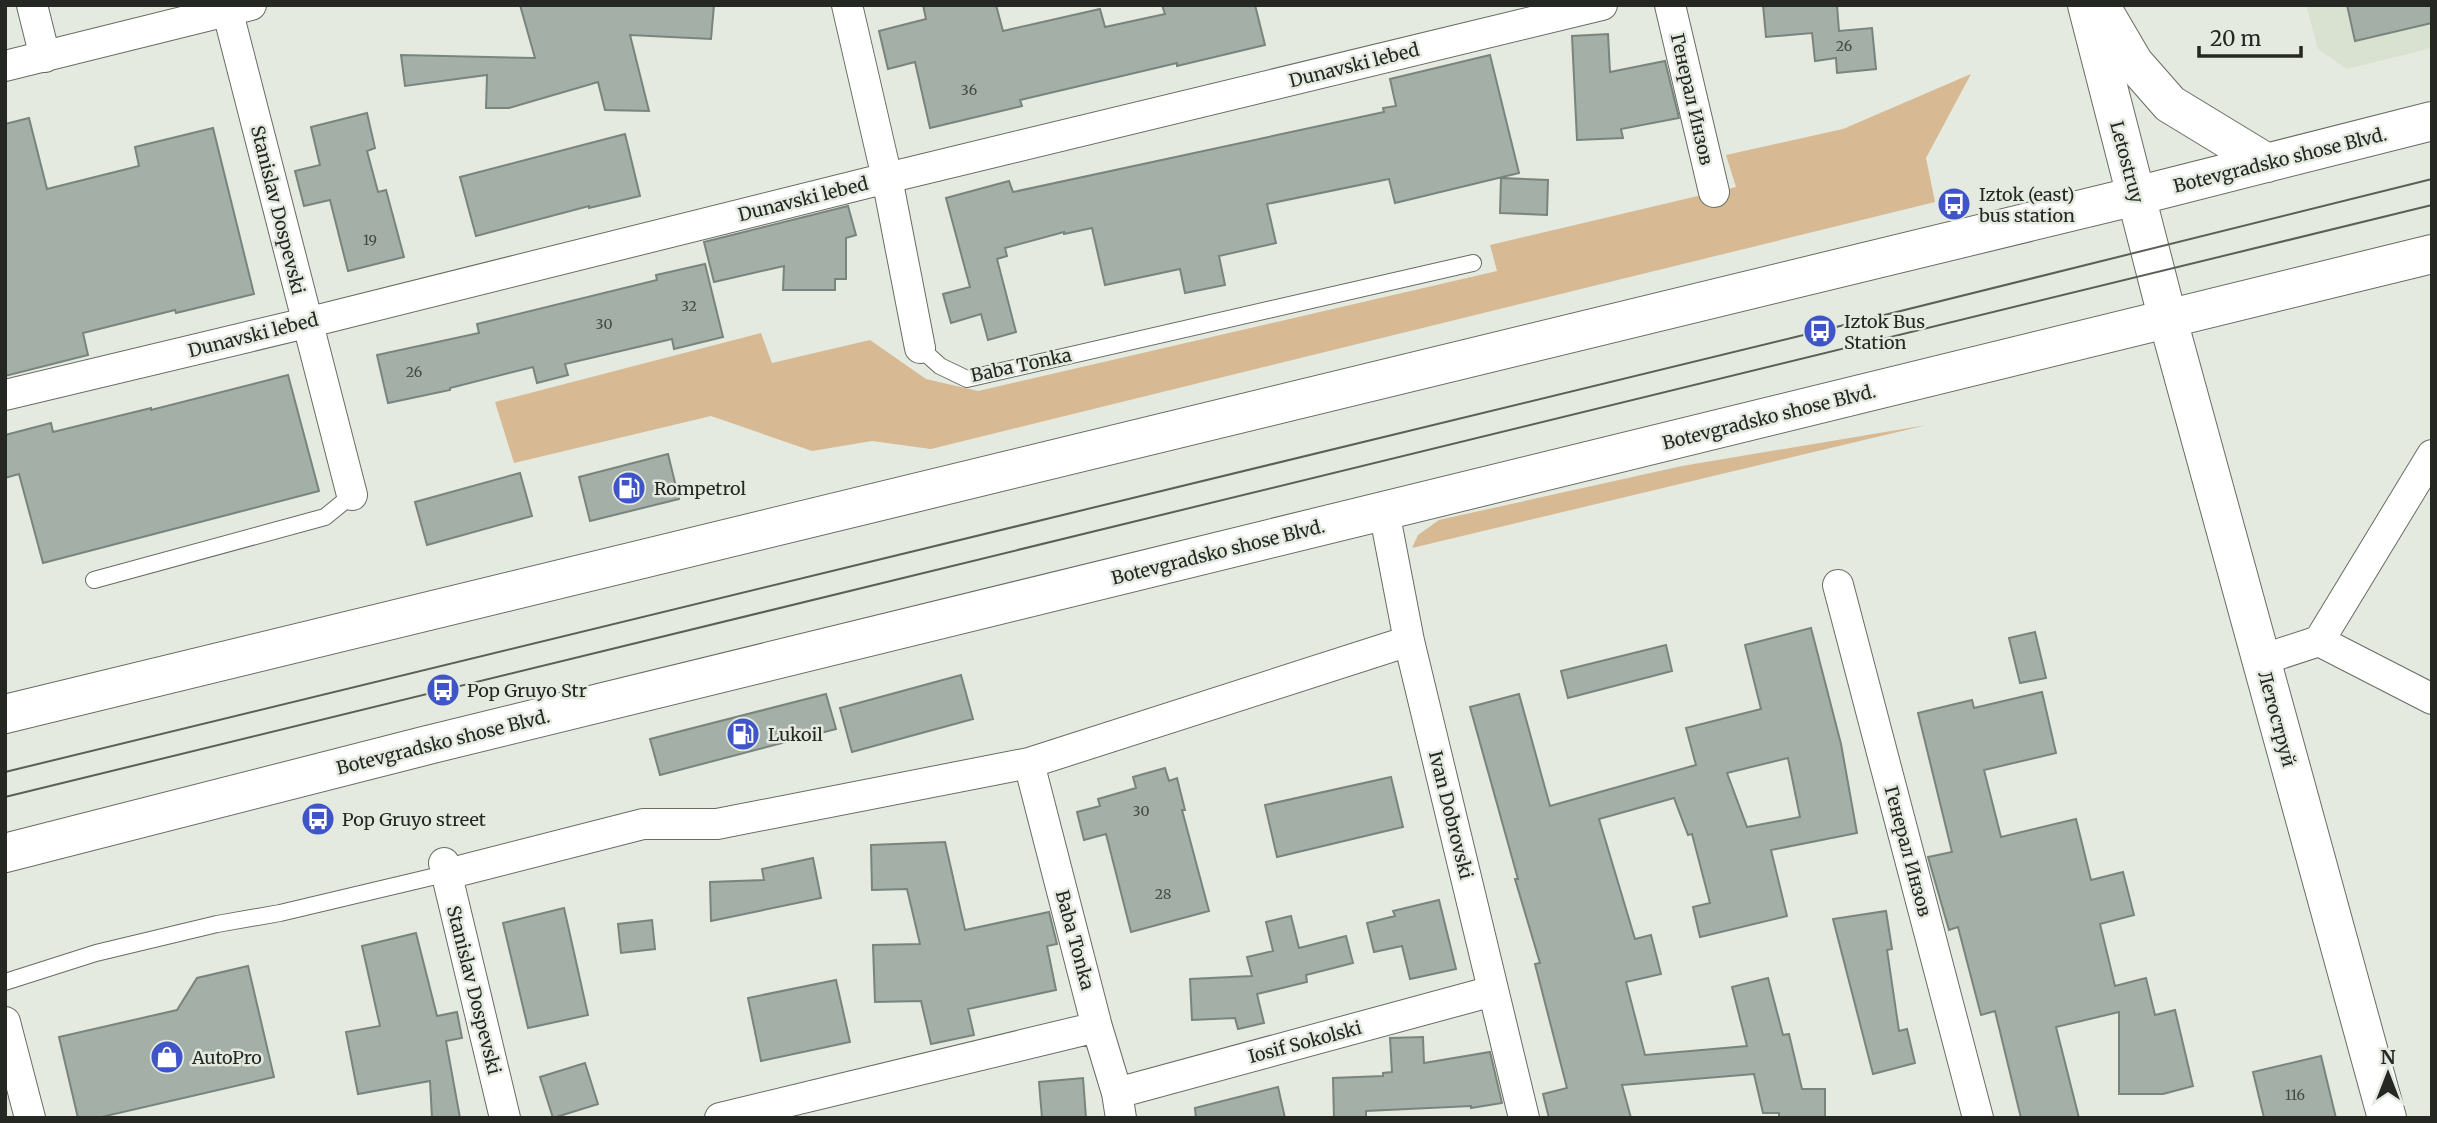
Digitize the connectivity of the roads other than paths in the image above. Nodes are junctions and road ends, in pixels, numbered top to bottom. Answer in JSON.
{"nodes":[{"id":1,"x":32,"y":5,"type":"edge"},
{"id":2,"x":847,"y":5,"type":"edge"},
{"id":3,"x":1602,"y":5,"type":"edge"},
{"id":4,"x":1670,"y":5,"type":"edge"},
{"id":5,"x":2087,"y":5,"type":"edge"},
{"id":6,"x":2100,"y":5,"type":"edge"},
{"id":7,"x":235,"y":8,"type":"edge"},
{"id":8,"x":45,"y":57,"type":"junction"},
{"id":9,"x":5,"y":66,"type":"edge"},
{"id":10,"x":2432,"y":121,"type":"edge"},
{"id":11,"x":2267,"y":163,"type":"junction"},
{"id":12,"x":887,"y":178,"type":"junction"},
{"id":13,"x":1714,"y":192,"type":"dead end"},
{"id":14,"x":2136,"y":196,"type":"junction"},
{"id":15,"x":2432,"y":254,"type":"edge"},
{"id":16,"x":1472,"y":264,"type":"dead end"},
{"id":17,"x":2168,"y":320,"type":"junction"},
{"id":18,"x":306,"y":323,"type":"junction"},
{"id":19,"x":920,"y":348,"type":"joint"},
{"id":20,"x":5,"y":395,"type":"edge"},
{"id":21,"x":2432,"y":455,"type":"edge"},
{"id":22,"x":352,"y":495,"type":"joint"},
{"id":23,"x":1384,"y":511,"type":"junction"},
{"id":24,"x":94,"y":580,"type":"dead end"},
{"id":25,"x":1838,"y":585,"type":"dead end"},
{"id":26,"x":1409,"y":641,"type":"junction"},
{"id":27,"x":2319,"y":641,"type":"junction"},
{"id":28,"x":2261,"y":660,"type":"junction"},
{"id":29,"x":2432,"y":699,"type":"edge"},
{"id":30,"x":5,"y":714,"type":"edge"},
{"id":31,"x":1029,"y":763,"type":"junction"},
{"id":32,"x":5,"y":853,"type":"edge"},
{"id":33,"x":451,"y":869,"type":"junction"},
{"id":34,"x":5,"y":982,"type":"edge"},
{"id":35,"x":1493,"y":991,"type":"junction"},
{"id":36,"x":5,"y":1022,"type":"edge"},
{"id":37,"x":1097,"y":1027,"type":"junction"},
{"id":38,"x":1119,"y":1105,"type":"edge"},
{"id":39,"x":30,"y":1118,"type":"edge"},
{"id":40,"x":505,"y":1118,"type":"edge"},
{"id":41,"x":720,"y":1118,"type":"edge"},
{"id":42,"x":1524,"y":1118,"type":"edge"},
{"id":43,"x":1978,"y":1118,"type":"edge"},
{"id":44,"x":2387,"y":1118,"type":"edge"}],
"edges":[{"from":1,"to":8,"type":"street"},
{"from":2,"to":12,"type":"street","name":"Baba Tonka"},
{"from":3,"to":12,"type":"street","name":"Dunavski lebed"},
{"from":4,"to":13,"type":"street","name":"Генерал Инзов"},
{"from":5,"to":14,"type":"main road","name":"Letostruy"},
{"from":6,"to":11,"type":"main road"},
{"from":7,"to":8,"type":"street"},
{"from":7,"to":18,"type":"street","name":"Stanislav Dospevski"},
{"from":8,"to":9,"type":"street"},
{"from":10,"to":11,"type":"main road","name":"Botevgradsko shose Blvd."},
{"from":11,"to":14,"type":"main road","name":"Botevgradsko shose Blvd."},
{"from":12,"to":18,"type":"street","name":"Dunavski lebed"},
{"from":12,"to":19,"type":"street","name":"Baba Tonka"},
{"from":14,"to":17,"type":"main road","name":"Letostruy"},
{"from":14,"to":30,"type":"main road","name":"Botevgradsko shose Blvd."},
{"from":15,"to":17,"type":"main road","name":"Botevgradsko shose Blvd."},
{"from":16,"to":19,"type":"lane","name":"Baba Tonka"},
{"from":17,"to":23,"type":"main road","name":"Botevgradsko shose Blvd."},
{"from":17,"to":28,"type":"main road","name":"Летоструй"},
{"from":18,"to":20,"type":"street","name":"Dunavski lebed"},
{"from":18,"to":22,"type":"street","name":"Stanislav Dospevski"},
{"from":21,"to":27,"type":"street"},
{"from":22,"to":24,"type":"lane"},
{"from":23,"to":26,"type":"street","name":"Ivan Dobrovski"},
{"from":23,"to":32,"type":"main road","name":"Botevgradsko shose Blvd."},
{"from":25,"to":43,"type":"street","name":"Генерал Инзов"},
{"from":26,"to":31,"type":"street"},
{"from":26,"to":35,"type":"street","name":"Ivan Dobrovski"},
{"from":27,"to":28,"type":"street"},
{"from":27,"to":29,"type":"street"},
{"from":28,"to":44,"type":"main road","name":"Летоструй"},
{"from":31,"to":33,"type":"street"},
{"from":31,"to":37,"type":"street","name":"Baba Tonka"},
{"from":33,"to":34,"type":"lane"},
{"from":33,"to":40,"type":"street","name":"Stanislav Dospevski"},
{"from":35,"to":38,"type":"street","name":"Iosif Sokolski"},
{"from":35,"to":42,"type":"street","name":"Ivan Dobrovski"},
{"from":36,"to":39,"type":"street"},
{"from":37,"to":38,"type":"street","name":"Baba Tonka"},
{"from":37,"to":41,"type":"street"}]}
